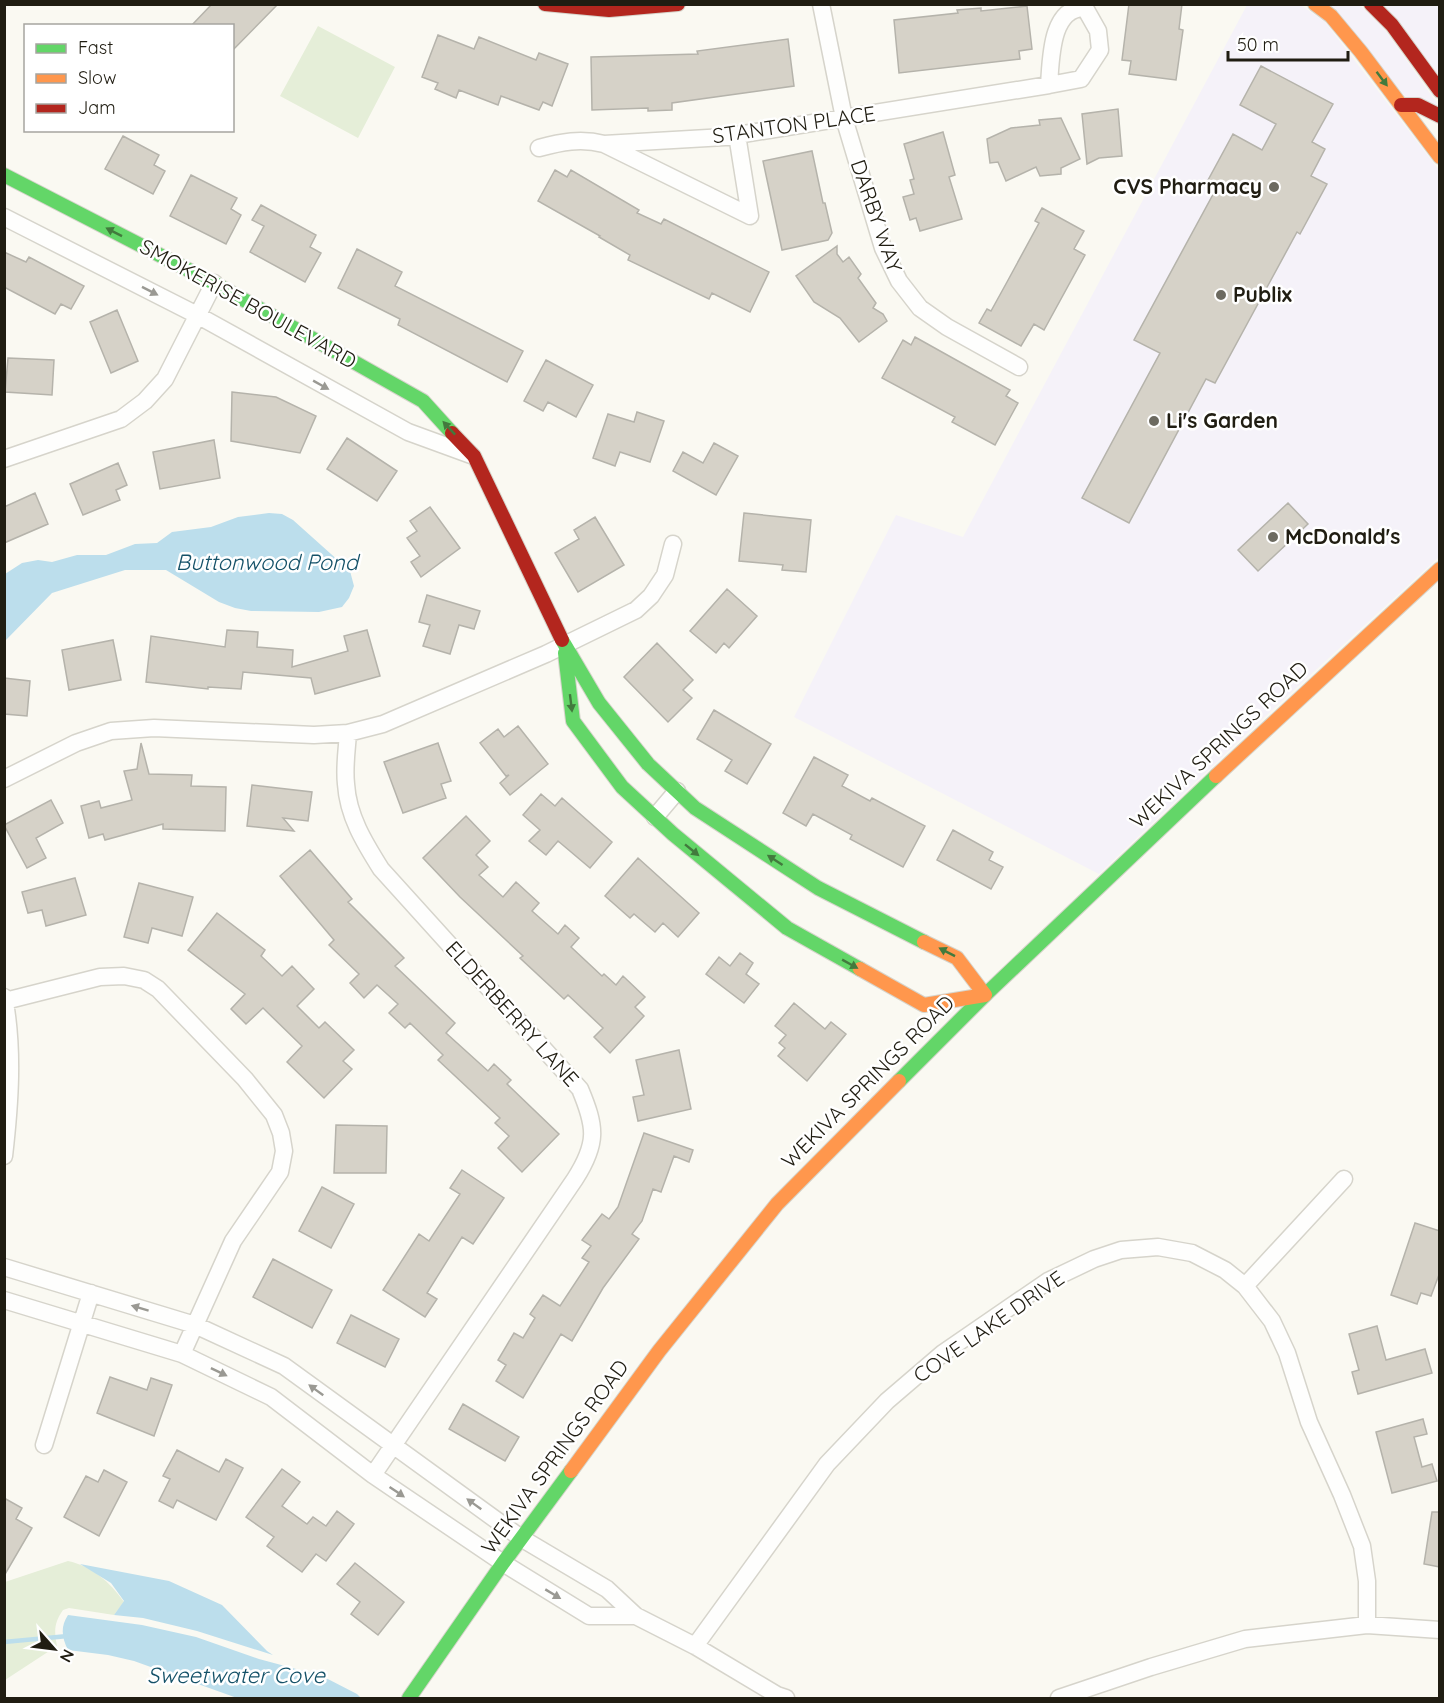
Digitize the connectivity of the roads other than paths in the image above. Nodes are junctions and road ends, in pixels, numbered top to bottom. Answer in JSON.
{"nodes":[{"id":1,"x":545,"y":4,"type":"edge"},
{"id":2,"x":678,"y":4,"type":"edge"},
{"id":3,"x":821,"y":4,"type":"edge"},
{"id":4,"x":1315,"y":4,"type":"edge"},
{"id":5,"x":1371,"y":4,"type":"edge"},
{"id":6,"x":1049,"y":85,"type":"dead end"},
{"id":7,"x":1440,"y":91,"type":"edge"},
{"id":8,"x":1401,"y":105,"type":"junction"},
{"id":9,"x":1440,"y":116,"type":"edge"},
{"id":10,"x":844,"y":118,"type":"junction"},
{"id":11,"x":737,"y":135,"type":"junction"},
{"id":12,"x":604,"y":144,"type":"junction"},
{"id":13,"x":539,"y":148,"type":"dead end"},
{"id":14,"x":1440,"y":157,"type":"edge"},
{"id":15,"x":4,"y":176,"type":"edge"},
{"id":16,"x":4,"y":217,"type":"edge"},
{"id":17,"x":214,"y":283,"type":"junction"},
{"id":18,"x":197,"y":315,"type":"junction"},
{"id":19,"x":1019,"y":367,"type":"dead end"},
{"id":20,"x":474,"y":456,"type":"junction"},
{"id":21,"x":4,"y":459,"type":"edge"},
{"id":22,"x":673,"y":544,"type":"dead end"},
{"id":23,"x":1440,"y":569,"type":"edge"},
{"id":24,"x":564,"y":645,"type":"junction"},
{"id":25,"x":348,"y":733,"type":"junction"},
{"id":26,"x":4,"y":779,"type":"edge"},
{"id":27,"x":677,"y":791,"type":"junction"},
{"id":28,"x":655,"y":818,"type":"junction"},
{"id":29,"x":985,"y":995,"type":"junction"},
{"id":30,"x":5,"y":999,"type":"edge"},
{"id":31,"x":4,"y":1156,"type":"edge"},
{"id":32,"x":1344,"y":1179,"type":"dead end"},
{"id":33,"x":4,"y":1267,"type":"edge"},
{"id":34,"x":1245,"y":1286,"type":"junction"},
{"id":35,"x":91,"y":1293,"type":"junction"},
{"id":36,"x":4,"y":1300,"type":"edge"},
{"id":37,"x":82,"y":1323,"type":"junction"},
{"id":38,"x":195,"y":1325,"type":"junction"},
{"id":39,"x":182,"y":1354,"type":"junction"},
{"id":40,"x":44,"y":1445,"type":"dead end"},
{"id":41,"x":394,"y":1446,"type":"junction"},
{"id":42,"x":373,"y":1475,"type":"junction"},
{"id":43,"x":522,"y":1538,"type":"junction"},
{"id":44,"x":503,"y":1563,"type":"junction"},
{"id":45,"x":636,"y":1616,"type":"junction"},
{"id":46,"x":1366,"y":1625,"type":"junction"},
{"id":47,"x":1440,"y":1630,"type":"edge"},
{"id":48,"x":694,"y":1646,"type":"junction"},
{"id":49,"x":409,"y":1698,"type":"edge"},
{"id":50,"x":786,"y":1698,"type":"edge"},
{"id":51,"x":1059,"y":1698,"type":"edge"}],
"edges":[{"from":1,"to":2,"type":"street"},
{"from":3,"to":10,"type":"street","name":"DARBY WAY"},
{"from":4,"to":8,"type":"street","one_way":true},
{"from":5,"to":7,"type":"street"},
{"from":6,"to":10,"type":"street","name":"STANTON PLACE"},
{"from":8,"to":9,"type":"street"},
{"from":8,"to":14,"type":"street"},
{"from":10,"to":11,"type":"street","name":"STANTON PLACE"},
{"from":10,"to":19,"type":"street","name":"DARBY WAY"},
{"from":11,"to":12,"type":"street","name":"STANTON PLACE"},
{"from":11,"to":12,"type":"street"},
{"from":12,"to":13,"type":"street","name":"STANTON PLACE"},
{"from":17,"to":15,"type":"street","name":"SMOKERISE BOULEVARD","one_way":true},
{"from":16,"to":18,"type":"street","name":"SMOKERISE BOULEVARD","one_way":true},
{"from":17,"to":18,"type":"street"},
{"from":20,"to":17,"type":"street","name":"SMOKERISE BOULEVARD","one_way":true},
{"from":18,"to":20,"type":"street","name":"SMOKERISE BOULEVARD","one_way":true},
{"from":18,"to":21,"type":"street"},
{"from":20,"to":24,"type":"street","name":"SMOKERISE BOULEVARD"},
{"from":22,"to":24,"type":"street"},
{"from":23,"to":29,"type":"street","name":"WEKIVA SPRINGS ROAD"},
{"from":24,"to":25,"type":"street"},
{"from":24,"to":27,"type":"street","name":"SMOKERISE BOULEVARD"},
{"from":24,"to":28,"type":"street","name":"SMOKERISE BOULEVARD","one_way":true},
{"from":25,"to":26,"type":"street"},
{"from":25,"to":41,"type":"street","name":"ELDERBERRY LANE"},
{"from":27,"to":28,"type":"street"},
{"from":29,"to":27,"type":"street","name":"SMOKERISE BOULEVARD","one_way":true},
{"from":28,"to":29,"type":"street","name":"SMOKERISE BOULEVARD","one_way":true},
{"from":29,"to":43,"type":"street","name":"WEKIVA SPRINGS ROAD"},
{"from":30,"to":31,"type":"street"},
{"from":30,"to":38,"type":"street"},
{"from":32,"to":34,"type":"street"},
{"from":33,"to":35,"type":"street"},
{"from":34,"to":46,"type":"street","name":"COVE LAKE DRIVE"},
{"from":34,"to":48,"type":"street","name":"COVE LAKE DRIVE"},
{"from":35,"to":37,"type":"street"},
{"from":38,"to":35,"type":"street","one_way":true},
{"from":36,"to":37,"type":"street"},
{"from":37,"to":39,"type":"street"},
{"from":37,"to":40,"type":"street"},
{"from":38,"to":39,"type":"street"},
{"from":41,"to":38,"type":"street","one_way":true},
{"from":39,"to":42,"type":"street","one_way":true},
{"from":41,"to":42,"type":"street","name":"ELDERBERRY LANE"},
{"from":43,"to":41,"type":"street","one_way":true},
{"from":42,"to":44,"type":"street","one_way":true},
{"from":43,"to":44,"type":"street","name":"WEKIVA SPRINGS ROAD"},
{"from":43,"to":45,"type":"street"},
{"from":44,"to":45,"type":"street","one_way":true},
{"from":44,"to":49,"type":"street","name":"WEKIVA SPRINGS ROAD"},
{"from":45,"to":48,"type":"street"},
{"from":46,"to":47,"type":"street"},
{"from":46,"to":51,"type":"street"},
{"from":48,"to":50,"type":"street"}]}
